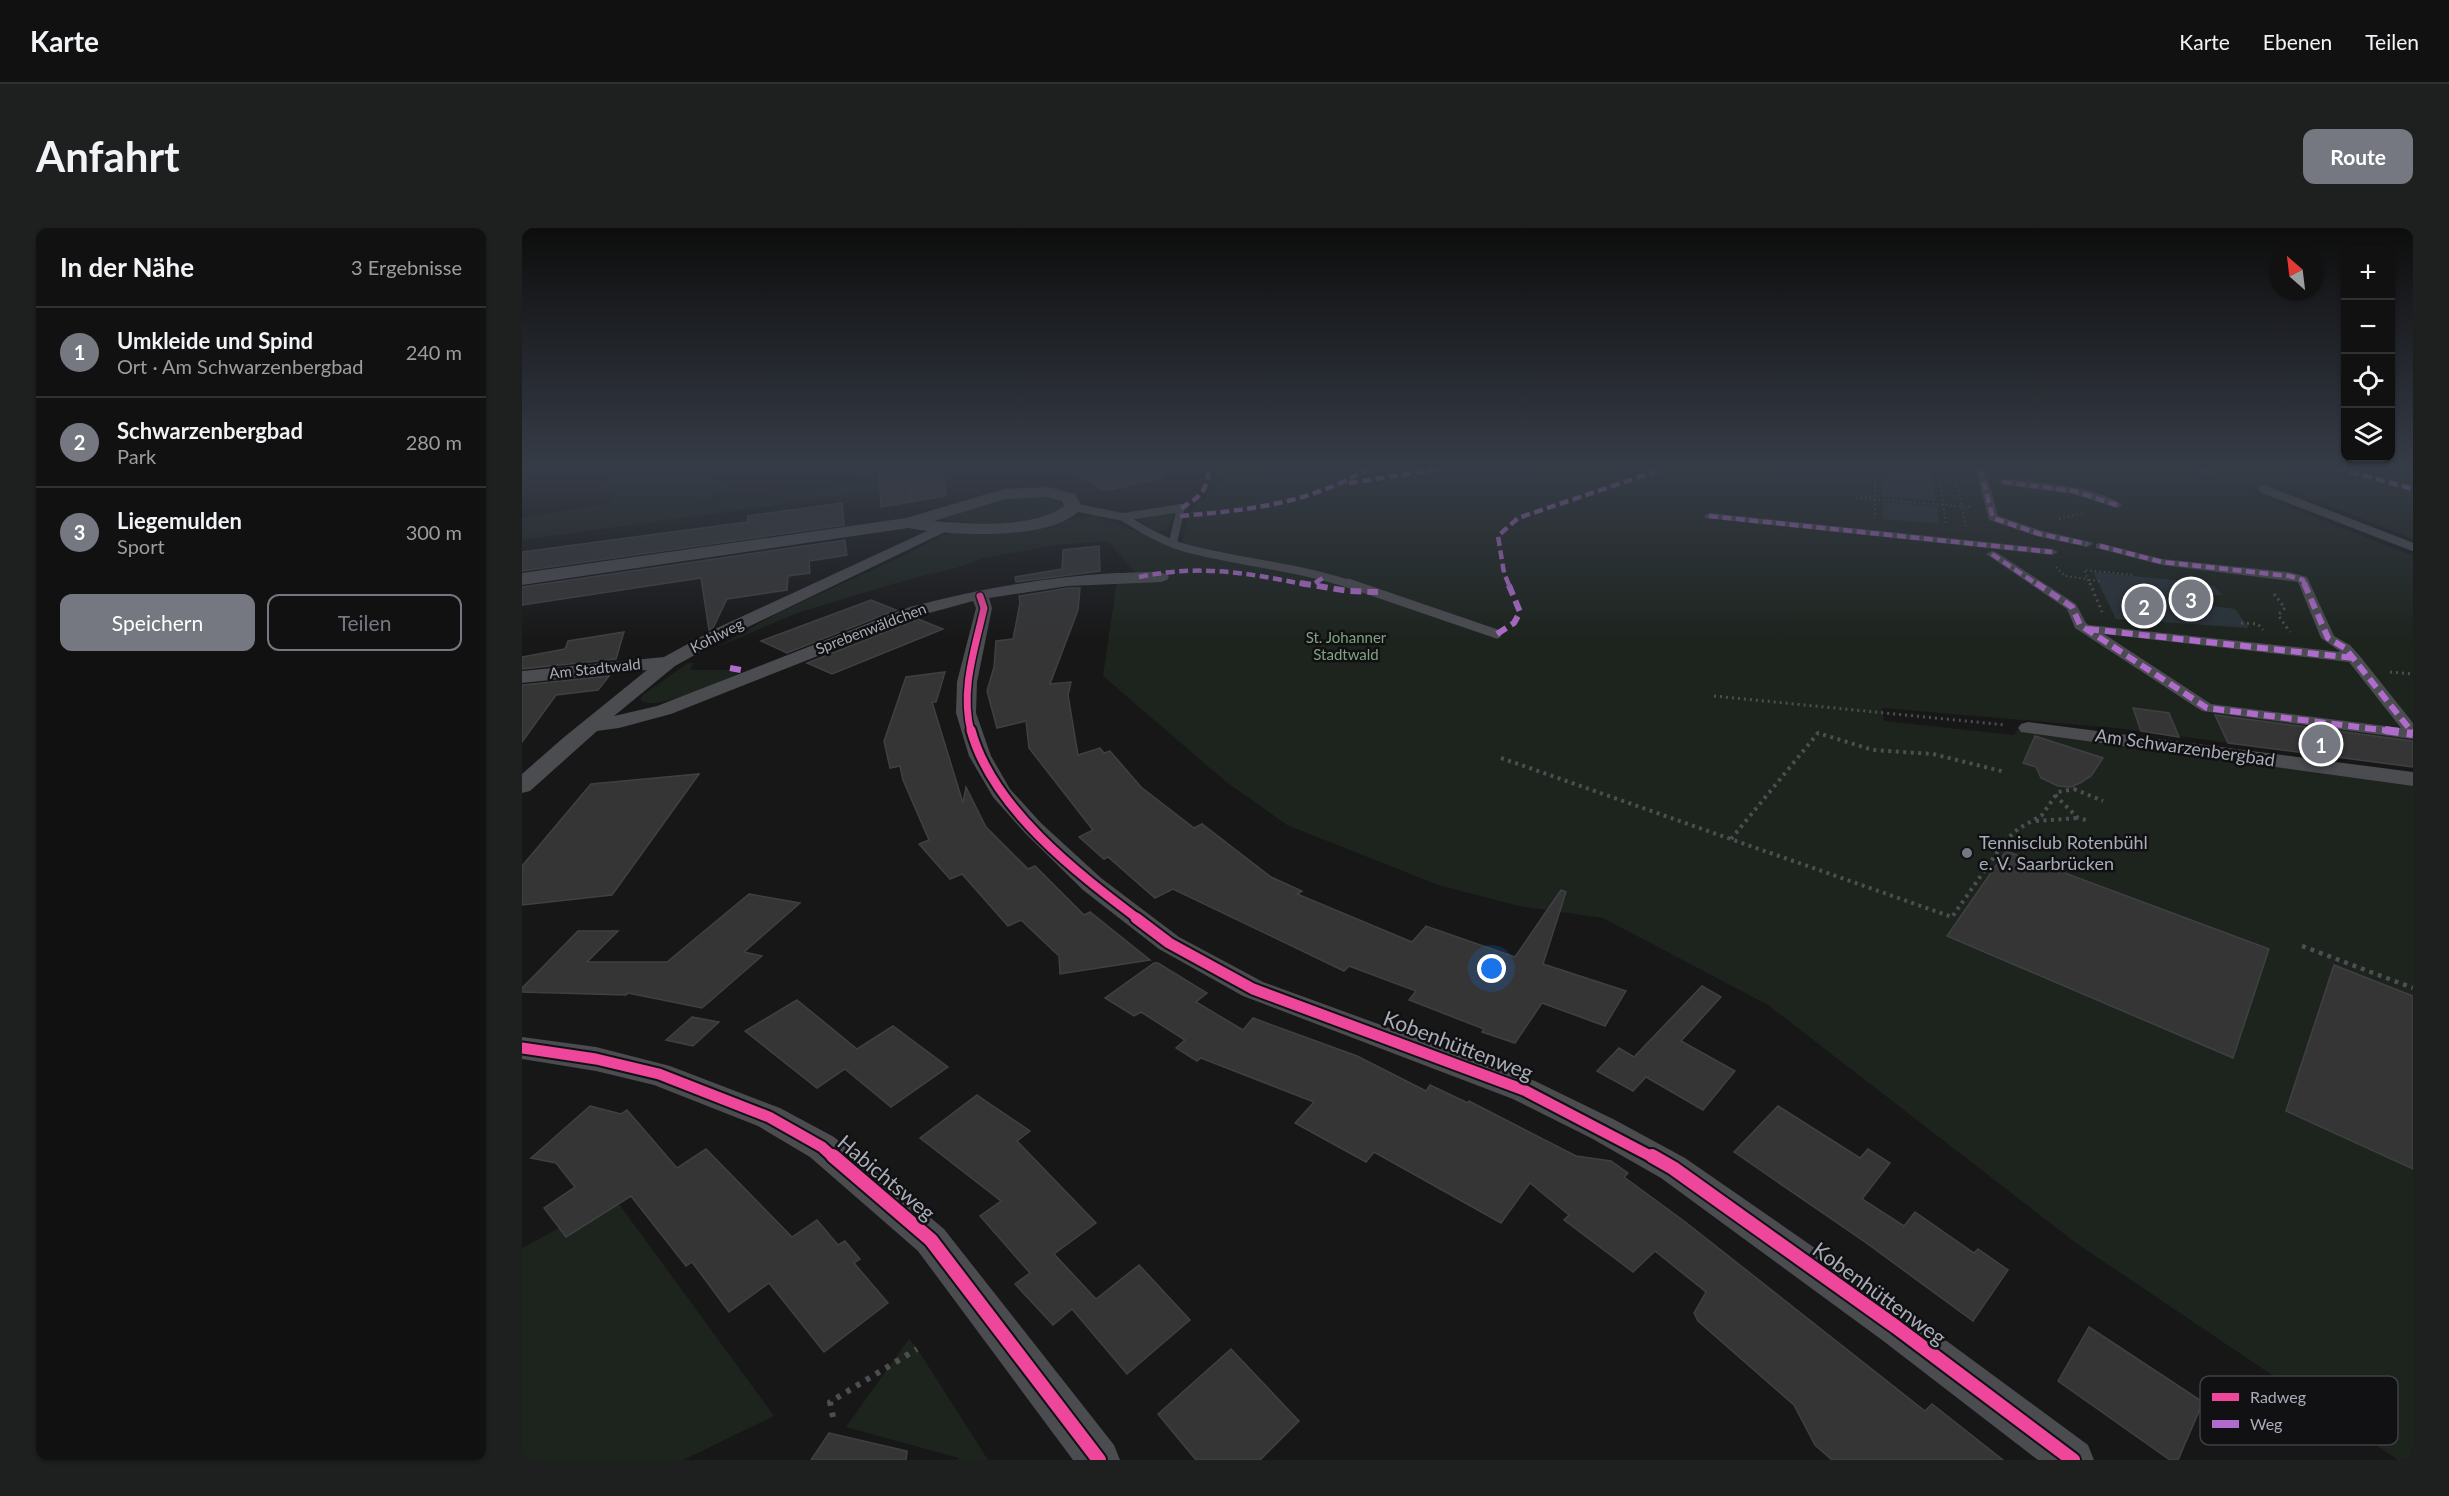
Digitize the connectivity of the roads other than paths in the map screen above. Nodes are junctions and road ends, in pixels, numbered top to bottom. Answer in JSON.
{"nodes":[{"id":1,"x":846,"y":525,"type":"edge"},
{"id":2,"x":934,"y":525,"type":"edge"},
{"id":3,"x":1011,"y":525,"type":"edge"},
{"id":4,"x":1136,"y":525,"type":"edge"},
{"id":5,"x":1177,"y":525,"type":"edge"},
{"id":6,"x":1799,"y":525,"type":"edge"},
{"id":7,"x":2015,"y":525,"type":"edge"},
{"id":8,"x":2357,"y":525,"type":"edge"},
{"id":9,"x":940,"y":528,"type":"junction"},
{"id":10,"x":1173,"y":542,"type":"junction"},
{"id":11,"x":2413,"y":547,"type":"edge"},
{"id":12,"x":2052,"y":552,"type":"dead end"},
{"id":13,"x":1992,"y":554,"type":"dead end"},
{"id":14,"x":1161,"y":577,"type":"dead end"},
{"id":15,"x":522,"y":579,"type":"edge"},
{"id":16,"x":981,"y":596,"type":"junction"},
{"id":17,"x":2085,"y":629,"type":"junction"},
{"id":18,"x":1497,"y":634,"type":"dead end"},
{"id":19,"x":2354,"y":658,"type":"junction"},
{"id":20,"x":668,"y":662,"type":"junction"},
{"id":21,"x":522,"y":677,"type":"edge"},
{"id":22,"x":591,"y":725,"type":"junction"},
{"id":23,"x":2028,"y":728,"type":"road end"},
{"id":24,"x":2413,"y":734,"type":"edge"},
{"id":25,"x":2413,"y":778,"type":"edge"},
{"id":26,"x":522,"y":786,"type":"edge"},
{"id":27,"x":522,"y":1048,"type":"edge"},
{"id":28,"x":1099,"y":1460,"type":"edge"},
{"id":29,"x":2073,"y":1460,"type":"edge"}],
"edges":[{"from":1,"to":15,"type":"street"},
{"from":2,"to":9,"type":"street"},
{"from":3,"to":9,"type":"street"},
{"from":4,"to":10,"type":"lane"},
{"from":5,"to":10,"type":"lane"},
{"from":6,"to":12,"type":"street"},
{"from":7,"to":19,"type":"street"},
{"from":8,"to":11,"type":"lane"},
{"from":9,"to":20,"type":"street","name":"Kohlweg"},
{"from":10,"to":18,"type":"lane"},
{"from":13,"to":17,"type":"street"},
{"from":14,"to":16,"type":"street","name":"Sprebenwäldchen"},
{"from":16,"to":22,"type":"street","name":"Sprebenwäldchen"},
{"from":16,"to":29,"type":"street","name":"Kobenhüttenweg"},
{"from":17,"to":19,"type":"street"},
{"from":17,"to":24,"type":"street"},
{"from":19,"to":24,"type":"street"},
{"from":20,"to":21,"type":"street","name":"Am Stadtwald"},
{"from":20,"to":22,"type":"street","name":"Kohlweg"},
{"from":22,"to":26,"type":"street","name":"Kohlweg"},
{"from":23,"to":25,"type":"street","name":"Am Schwarzenbergbad"},
{"from":27,"to":28,"type":"street","name":"Habichtsweg"}]}
